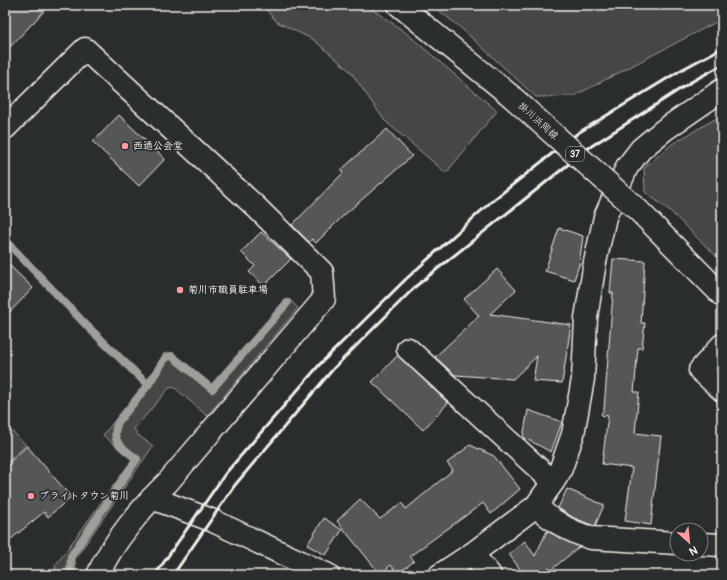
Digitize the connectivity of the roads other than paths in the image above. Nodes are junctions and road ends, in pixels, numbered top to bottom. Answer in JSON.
{"nodes":[{"id":1,"x":399,"y":5,"type":"edge"},
{"id":2,"x":722,"y":90,"type":"edge"},
{"id":3,"x":5,"y":128,"type":"edge"},
{"id":4,"x":722,"y":295,"type":"edge"},
{"id":5,"x":722,"y":345,"type":"edge"},
{"id":6,"x":408,"y":349,"type":"dead end"},
{"id":7,"x":722,"y":390,"type":"edge"},
{"id":8,"x":553,"y":482,"type":"junction"},
{"id":9,"x":152,"y":498,"type":"junction"},
{"id":10,"x":536,"y":506,"type":"junction"},
{"id":11,"x":669,"y":543,"type":"edge"},
{"id":12,"x":709,"y":544,"type":"edge"},
{"id":13,"x":722,"y":545,"type":"edge"},
{"id":14,"x":472,"y":554,"type":"junction"},
{"id":15,"x":98,"y":575,"type":"edge"},
{"id":16,"x":328,"y":575,"type":"edge"},
{"id":17,"x":440,"y":575,"type":"edge"},
{"id":18,"x":490,"y":575,"type":"edge"}],
"edges":[{"from":1,"to":4,"type":"street","name":"掛川浜岡線","number":"37","bridge":true},
{"from":2,"to":8,"type":"street"},
{"from":3,"to":9,"type":"street"},
{"from":5,"to":7,"type":"street"},
{"from":6,"to":8,"type":"street"},
{"from":8,"to":10,"type":"street"},
{"from":9,"to":15,"type":"street"},
{"from":9,"to":16,"type":"street"},
{"from":10,"to":11,"type":"street"},
{"from":10,"to":14,"type":"street"},
{"from":12,"to":13,"type":"street"},
{"from":14,"to":17,"type":"street"},
{"from":14,"to":18,"type":"street"}]}
